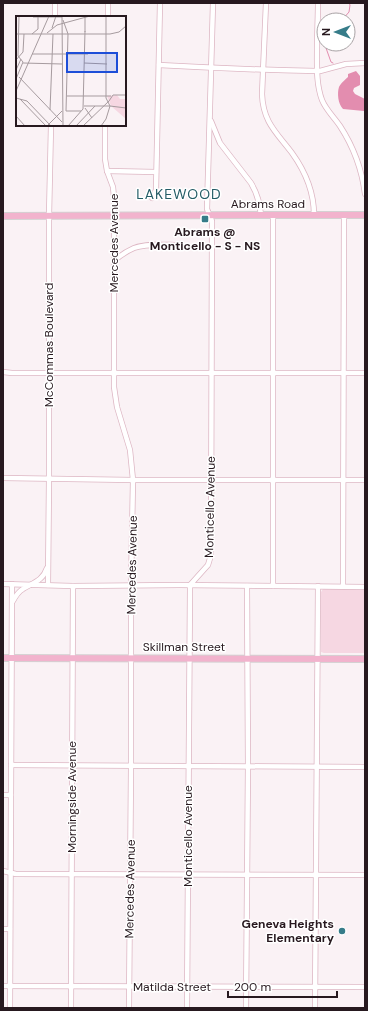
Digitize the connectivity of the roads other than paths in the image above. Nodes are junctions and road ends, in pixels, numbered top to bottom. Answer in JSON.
{"nodes":[{"id":1,"x":55,"y":3,"type":"edge"},
{"id":2,"x":108,"y":3,"type":"edge"},
{"id":3,"x":160,"y":3,"type":"edge"},
{"id":4,"x":214,"y":3,"type":"edge"},
{"id":5,"x":266,"y":3,"type":"edge"},
{"id":6,"x":318,"y":3,"type":"edge"},
{"id":7,"x":55,"y":16,"type":"edge"},
{"id":8,"x":108,"y":16,"type":"edge"},
{"id":9,"x":365,"y":58,"type":"edge"},
{"id":10,"x":365,"y":63,"type":"edge"},
{"id":11,"x":356,"y":64,"type":"junction"},
{"id":12,"x":159,"y":65,"type":"junction"},
{"id":13,"x":212,"y":68,"type":"junction"},
{"id":14,"x":264,"y":70,"type":"junction"},
{"id":15,"x":317,"y":71,"type":"junction"},
{"id":16,"x":210,"y":120,"type":"junction"},
{"id":17,"x":51,"y":126,"type":"edge"},
{"id":18,"x":104,"y":126,"type":"edge"},
{"id":19,"x":107,"y":171,"type":"junction"},
{"id":20,"x":156,"y":172,"type":"junction"},
{"id":21,"x":365,"y":194,"type":"edge"},
{"id":22,"x":152,"y":198,"type":"dead end"},
{"id":23,"x":209,"y":215,"type":"junction"},
{"id":24,"x":261,"y":215,"type":"junction"},
{"id":25,"x":273,"y":215,"type":"junction"},
{"id":26,"x":314,"y":215,"type":"junction"},
{"id":27,"x":365,"y":215,"type":"edge"},
{"id":28,"x":3,"y":216,"type":"edge"},
{"id":29,"x":49,"y":216,"type":"junction"},
{"id":30,"x":114,"y":216,"type":"junction"},
{"id":31,"x":344,"y":216,"type":"junction"},
{"id":32,"x":179,"y":245,"type":"dead end"},
{"id":33,"x":114,"y":260,"type":"junction"},
{"id":34,"x":3,"y":372,"type":"edge"},
{"id":35,"x":48,"y":373,"type":"junction"},
{"id":36,"x":273,"y":373,"type":"junction"},
{"id":37,"x":365,"y":373,"type":"edge"},
{"id":38,"x":114,"y":374,"type":"junction"},
{"id":39,"x":211,"y":374,"type":"junction"},
{"id":40,"x":343,"y":374,"type":"junction"},
{"id":41,"x":3,"y":478,"type":"edge"},
{"id":42,"x":49,"y":479,"type":"junction"},
{"id":43,"x":133,"y":480,"type":"junction"},
{"id":44,"x":211,"y":480,"type":"junction"},
{"id":45,"x":273,"y":480,"type":"junction"},
{"id":46,"x":343,"y":480,"type":"junction"},
{"id":47,"x":365,"y":480,"type":"edge"},
{"id":48,"x":48,"y":565,"type":"junction"},
{"id":49,"x":3,"y":584,"type":"edge"},
{"id":50,"x":12,"y":584,"type":"junction"},
{"id":51,"x":32,"y":585,"type":"junction"},
{"id":52,"x":190,"y":585,"type":"junction"},
{"id":53,"x":48,"y":586,"type":"junction"},
{"id":54,"x":73,"y":586,"type":"junction"},
{"id":55,"x":131,"y":586,"type":"junction"},
{"id":56,"x":247,"y":586,"type":"junction"},
{"id":57,"x":273,"y":586,"type":"junction"},
{"id":58,"x":318,"y":586,"type":"junction"},
{"id":59,"x":343,"y":586,"type":"junction"},
{"id":60,"x":365,"y":587,"type":"edge"},
{"id":61,"x":12,"y":603,"type":"junction"},
{"id":62,"x":3,"y":658,"type":"edge"},
{"id":63,"x":12,"y":658,"type":"junction"},
{"id":64,"x":73,"y":658,"type":"junction"},
{"id":65,"x":131,"y":658,"type":"junction"},
{"id":66,"x":190,"y":658,"type":"junction"},
{"id":67,"x":248,"y":659,"type":"junction"},
{"id":68,"x":317,"y":659,"type":"junction"},
{"id":69,"x":365,"y":659,"type":"edge"},
{"id":70,"x":11,"y":765,"type":"junction"},
{"id":71,"x":72,"y":765,"type":"junction"},
{"id":72,"x":131,"y":765,"type":"junction"},
{"id":73,"x":189,"y":765,"type":"junction"},
{"id":74,"x":248,"y":766,"type":"junction"},
{"id":75,"x":316,"y":766,"type":"junction"},
{"id":76,"x":365,"y":767,"type":"edge"},
{"id":77,"x":3,"y":795,"type":"edge"},
{"id":78,"x":11,"y":795,"type":"junction"},
{"id":79,"x":3,"y":871,"type":"edge"},
{"id":80,"x":10,"y":872,"type":"junction"},
{"id":81,"x":71,"y":874,"type":"junction"},
{"id":82,"x":130,"y":874,"type":"junction"},
{"id":83,"x":188,"y":874,"type":"junction"},
{"id":84,"x":247,"y":875,"type":"junction"},
{"id":85,"x":316,"y":875,"type":"junction"},
{"id":86,"x":365,"y":875,"type":"edge"},
{"id":87,"x":3,"y":929,"type":"edge"},
{"id":88,"x":10,"y":929,"type":"junction"},
{"id":89,"x":3,"y":986,"type":"edge"},
{"id":90,"x":10,"y":986,"type":"junction"},
{"id":91,"x":71,"y":986,"type":"junction"},
{"id":92,"x":129,"y":986,"type":"junction"},
{"id":93,"x":187,"y":987,"type":"junction"},
{"id":94,"x":246,"y":987,"type":"junction"},
{"id":95,"x":315,"y":987,"type":"junction"},
{"id":96,"x":365,"y":987,"type":"edge"},
{"id":97,"x":10,"y":1008,"type":"edge"},
{"id":98,"x":71,"y":1008,"type":"edge"},
{"id":99,"x":129,"y":1008,"type":"edge"},
{"id":100,"x":187,"y":1008,"type":"edge"},
{"id":101,"x":246,"y":1008,"type":"edge"},
{"id":102,"x":315,"y":1008,"type":"edge"}],
"edges":[{"from":1,"to":7,"type":"street"},
{"from":2,"to":8,"type":"street"},
{"from":3,"to":12,"type":"street"},
{"from":4,"to":13,"type":"street","name":"Monticello Avenue"},
{"from":5,"to":14,"type":"street"},
{"from":6,"to":15,"type":"street"},
{"from":9,"to":11,"type":"street"},
{"from":10,"to":11,"type":"street"},
{"from":11,"to":15,"type":"street"},
{"from":12,"to":13,"type":"street"},
{"from":12,"to":20,"type":"street"},
{"from":13,"to":14,"type":"street"},
{"from":13,"to":16,"type":"street","name":"Monticello Avenue"},
{"from":14,"to":15,"type":"street"},
{"from":14,"to":26,"type":"street"},
{"from":15,"to":21,"type":"street"},
{"from":16,"to":23,"type":"street","name":"Monticello Avenue"},
{"from":16,"to":24,"type":"street"},
{"from":17,"to":29,"type":"street","name":"McCommas Boulevard"},
{"from":18,"to":19,"type":"street","name":"Mercedes Avenue"},
{"from":19,"to":20,"type":"street"},
{"from":19,"to":30,"type":"street","name":"Mercedes Avenue"},
{"from":20,"to":22,"type":"street"},
{"from":23,"to":24,"type":"main road","name":"Abrams Road"},
{"from":23,"to":30,"type":"main road","name":"Abrams Road"},
{"from":23,"to":39,"type":"street","name":"Monticello Avenue"},
{"from":24,"to":25,"type":"main road","name":"Abrams Road"},
{"from":25,"to":26,"type":"main road","name":"Abrams Road"},
{"from":25,"to":36,"type":"street"},
{"from":26,"to":31,"type":"main road","name":"Abrams Road"},
{"from":27,"to":31,"type":"main road","name":"Abrams Road"},
{"from":28,"to":29,"type":"main road","name":"Abrams Road"},
{"from":29,"to":30,"type":"main road","name":"Abrams Road"},
{"from":29,"to":35,"type":"street","name":"McCommas Boulevard"},
{"from":30,"to":33,"type":"street","name":"Mercedes Avenue"},
{"from":31,"to":40,"type":"street"},
{"from":32,"to":33,"type":"street"},
{"from":33,"to":38,"type":"street","name":"Mercedes Avenue"},
{"from":34,"to":35,"type":"street"},
{"from":35,"to":38,"type":"street"},
{"from":35,"to":42,"type":"street","name":"McCommas Boulevard"},
{"from":36,"to":39,"type":"street"},
{"from":36,"to":40,"type":"street"},
{"from":36,"to":45,"type":"street"},
{"from":37,"to":40,"type":"street"},
{"from":38,"to":39,"type":"street"},
{"from":38,"to":43,"type":"street","name":"Mercedes Avenue"},
{"from":39,"to":44,"type":"street","name":"Monticello Avenue"},
{"from":40,"to":46,"type":"street"},
{"from":41,"to":42,"type":"street"},
{"from":42,"to":43,"type":"street"},
{"from":42,"to":48,"type":"street","name":"McCommas Boulevard"},
{"from":43,"to":44,"type":"street"},
{"from":43,"to":55,"type":"street","name":"Mercedes Avenue"},
{"from":44,"to":45,"type":"street"},
{"from":44,"to":52,"type":"street","name":"Monticello Avenue"},
{"from":45,"to":46,"type":"street"},
{"from":45,"to":57,"type":"street"},
{"from":46,"to":47,"type":"street"},
{"from":46,"to":59,"type":"street"},
{"from":48,"to":51,"type":"street"},
{"from":48,"to":53,"type":"street","name":"McCommas Boulevard"},
{"from":49,"to":50,"type":"street"},
{"from":50,"to":51,"type":"street"},
{"from":50,"to":61,"type":"street"},
{"from":51,"to":53,"type":"street"},
{"from":51,"to":61,"type":"street"},
{"from":52,"to":55,"type":"street"},
{"from":52,"to":56,"type":"street"},
{"from":52,"to":66,"type":"street","name":"Monticello Avenue"},
{"from":53,"to":54,"type":"street"},
{"from":54,"to":55,"type":"street"},
{"from":54,"to":64,"type":"street","name":"Morningside Avenue"},
{"from":55,"to":65,"type":"street","name":"Mercedes Avenue"},
{"from":56,"to":57,"type":"street"},
{"from":56,"to":67,"type":"street"},
{"from":57,"to":58,"type":"street"},
{"from":58,"to":59,"type":"street"},
{"from":58,"to":68,"type":"street"},
{"from":59,"to":60,"type":"street"},
{"from":61,"to":63,"type":"street"},
{"from":62,"to":63,"type":"main road","name":"Skillman Street"},
{"from":63,"to":64,"type":"main road","name":"Skillman Street"},
{"from":63,"to":70,"type":"street"},
{"from":64,"to":65,"type":"main road","name":"Skillman Street"},
{"from":64,"to":71,"type":"street","name":"Morningside Avenue"},
{"from":65,"to":66,"type":"main road","name":"Skillman Street"},
{"from":65,"to":72,"type":"street","name":"Mercedes Avenue"},
{"from":66,"to":67,"type":"main road","name":"Skillman Street"},
{"from":66,"to":73,"type":"street","name":"Monticello Avenue"},
{"from":67,"to":68,"type":"main road","name":"Skillman Street"},
{"from":67,"to":74,"type":"street"},
{"from":68,"to":69,"type":"main road","name":"Skillman Street"},
{"from":68,"to":75,"type":"street"},
{"from":70,"to":71,"type":"street"},
{"from":70,"to":78,"type":"street"},
{"from":71,"to":72,"type":"street"},
{"from":71,"to":81,"type":"street","name":"Morningside Avenue"},
{"from":72,"to":73,"type":"street"},
{"from":72,"to":82,"type":"street","name":"Mercedes Avenue"},
{"from":73,"to":74,"type":"street"},
{"from":73,"to":83,"type":"street","name":"Monticello Avenue"},
{"from":74,"to":75,"type":"street"},
{"from":74,"to":84,"type":"street"},
{"from":75,"to":76,"type":"street"},
{"from":75,"to":85,"type":"street"},
{"from":77,"to":78,"type":"street"},
{"from":78,"to":80,"type":"street"},
{"from":79,"to":80,"type":"street"},
{"from":80,"to":81,"type":"street"},
{"from":80,"to":88,"type":"street"},
{"from":81,"to":82,"type":"street"},
{"from":81,"to":91,"type":"street","name":"Morningside Avenue"},
{"from":82,"to":83,"type":"street"},
{"from":82,"to":92,"type":"street","name":"Mercedes Avenue"},
{"from":83,"to":84,"type":"street"},
{"from":83,"to":93,"type":"street","name":"Monticello Avenue"},
{"from":84,"to":85,"type":"street"},
{"from":84,"to":94,"type":"street"},
{"from":85,"to":86,"type":"street"},
{"from":85,"to":95,"type":"street"},
{"from":87,"to":88,"type":"street"},
{"from":88,"to":90,"type":"street"},
{"from":89,"to":90,"type":"street","name":"Matilda Street"},
{"from":90,"to":91,"type":"street","name":"Matilda Street"},
{"from":90,"to":97,"type":"street"},
{"from":91,"to":92,"type":"street","name":"Matilda Street"},
{"from":91,"to":98,"type":"street","name":"Morningside Avenue"},
{"from":92,"to":93,"type":"street","name":"Matilda Street"},
{"from":92,"to":99,"type":"street","name":"Mercedes Avenue"},
{"from":93,"to":94,"type":"street","name":"Matilda Street"},
{"from":93,"to":100,"type":"street","name":"Monticello Avenue"},
{"from":94,"to":95,"type":"street","name":"Matilda Street"},
{"from":94,"to":101,"type":"street"},
{"from":95,"to":96,"type":"street","name":"Matilda Street"},
{"from":95,"to":102,"type":"street"}]}
